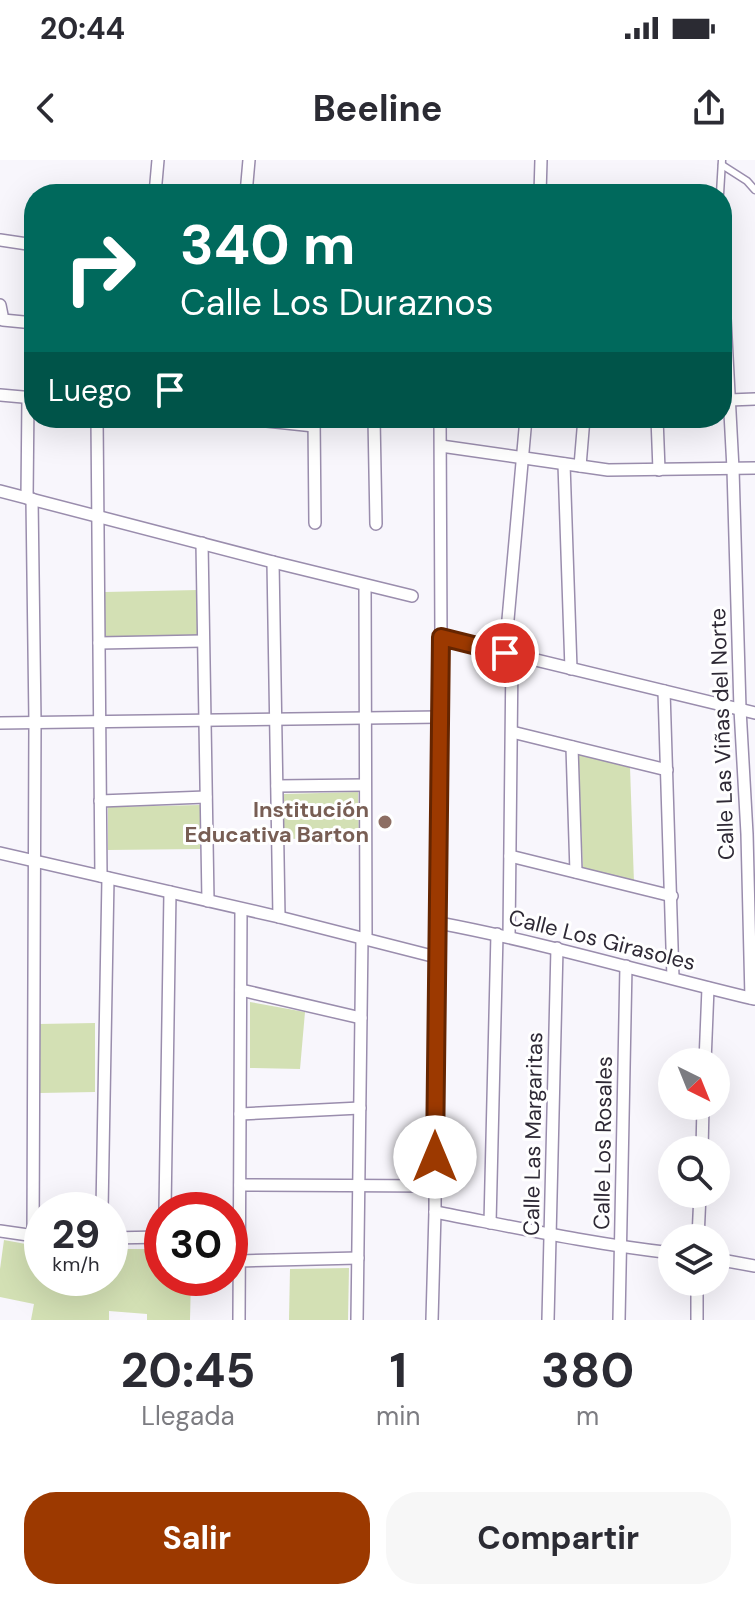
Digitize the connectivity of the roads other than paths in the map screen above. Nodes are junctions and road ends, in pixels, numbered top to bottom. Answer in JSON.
{"nodes":[{"id":1,"x":158,"y":160,"type":"edge"},
{"id":2,"x":249,"y":160,"type":"edge"},
{"id":3,"x":541,"y":160,"type":"edge"},
{"id":4,"x":722,"y":163,"type":"edge"},
{"id":5,"x":156,"y":184,"type":"edge"},
{"id":6,"x":247,"y":184,"type":"edge"},
{"id":7,"x":540,"y":184,"type":"edge"},
{"id":8,"x":721,"y":184,"type":"edge"},
{"id":9,"x":755,"y":190,"type":"edge"},
{"id":10,"x":0,"y":240,"type":"edge"},
{"id":11,"x":24,"y":244,"type":"edge"},
{"id":12,"x":0,"y":305,"type":"edge"},
{"id":13,"x":24,"y":322,"type":"edge"},
{"id":14,"x":0,"y":395,"type":"edge"},
{"id":15,"x":24,"y":397,"type":"edge"},
{"id":16,"x":755,"y":399,"type":"edge"},
{"id":17,"x":732,"y":400,"type":"edge"},
{"id":18,"x":30,"y":428,"type":"edge"},
{"id":19,"x":97,"y":428,"type":"edge"},
{"id":20,"x":314,"y":428,"type":"edge"},
{"id":21,"x":374,"y":428,"type":"edge"},
{"id":22,"x":440,"y":428,"type":"edge"},
{"id":23,"x":525,"y":428,"type":"edge"},
{"id":24,"x":583,"y":428,"type":"edge"},
{"id":25,"x":657,"y":428,"type":"edge"},
{"id":26,"x":731,"y":428,"type":"edge"},
{"id":27,"x":441,"y":446,"type":"junction"},
{"id":28,"x":523,"y":458,"type":"junction"},
{"id":29,"x":564,"y":464,"type":"junction"},
{"id":30,"x":580,"y":466,"type":"junction"},
{"id":31,"x":755,"y":468,"type":"edge"},
{"id":32,"x":733,"y":469,"type":"junction"},
{"id":33,"x":659,"y":470,"type":"junction"},
{"id":34,"x":0,"y":491,"type":"edge"},
{"id":35,"x":29,"y":499,"type":"junction"},
{"id":36,"x":97,"y":516,"type":"junction"},
{"id":37,"x":315,"y":523,"type":"dead end"},
{"id":38,"x":376,"y":524,"type":"dead end"},
{"id":39,"x":202,"y":543,"type":"junction"},
{"id":40,"x":273,"y":562,"type":"junction"},
{"id":41,"x":365,"y":585,"type":"junction"},
{"id":42,"x":412,"y":596,"type":"dead end"},
{"id":43,"x":441,"y":637,"type":"junction"},
{"id":44,"x":203,"y":641,"type":"junction"},
{"id":45,"x":99,"y":643,"type":"junction"},
{"id":46,"x":509,"y":654,"type":"junction"},
{"id":47,"x":571,"y":669,"type":"junction"},
{"id":48,"x":664,"y":691,"type":"junction"},
{"id":49,"x":740,"y":709,"type":"junction"},
{"id":50,"x":755,"y":713,"type":"edge"},
{"id":51,"x":440,"y":717,"type":"junction"},
{"id":52,"x":365,"y":718,"type":"junction"},
{"id":53,"x":275,"y":719,"type":"junction"},
{"id":54,"x":204,"y":720,"type":"junction"},
{"id":55,"x":100,"y":721,"type":"junction"},
{"id":56,"x":35,"y":722,"type":"junction"},
{"id":57,"x":0,"y":723,"type":"edge"},
{"id":58,"x":512,"y":732,"type":"junction"},
{"id":59,"x":572,"y":747,"type":"junction"},
{"id":60,"x":667,"y":770,"type":"junction"},
{"id":61,"x":365,"y":785,"type":"junction"},
{"id":62,"x":277,"y":786,"type":"junction"},
{"id":63,"x":206,"y":797,"type":"junction"},
{"id":64,"x":100,"y":801,"type":"junction"},
{"id":65,"x":751,"y":835,"type":"edge"},
{"id":66,"x":0,"y":853,"type":"edge"},
{"id":67,"x":510,"y":856,"type":"junction"},
{"id":68,"x":35,"y":861,"type":"junction"},
{"id":69,"x":576,"y":872,"type":"junction"},
{"id":70,"x":104,"y":877,"type":"junction"},
{"id":71,"x":170,"y":892,"type":"junction"},
{"id":72,"x":672,"y":896,"type":"junction"},
{"id":73,"x":208,"y":901,"type":"junction"},
{"id":74,"x":241,"y":909,"type":"junction"},
{"id":75,"x":752,"y":911,"type":"edge"},
{"id":76,"x":279,"y":917,"type":"junction"},
{"id":77,"x":439,"y":923,"type":"junction"},
{"id":78,"x":503,"y":936,"type":"junction"},
{"id":79,"x":364,"y":939,"type":"junction"},
{"id":80,"x":557,"y":948,"type":"junction"},
{"id":81,"x":436,"y":957,"type":"junction"},
{"id":82,"x":626,"y":966,"type":"junction"},
{"id":83,"x":673,"y":978,"type":"junction"},
{"id":84,"x":708,"y":988,"type":"junction"},
{"id":85,"x":241,"y":990,"type":"junction"},
{"id":86,"x":753,"y":998,"type":"edge"},
{"id":87,"x":361,"y":1018,"type":"junction"},
{"id":88,"x":706,"y":1048,"type":"edge"},
{"id":89,"x":360,"y":1108,"type":"junction"},
{"id":90,"x":240,"y":1114,"type":"junction"},
{"id":91,"x":240,"y":1185,"type":"junction"},
{"id":92,"x":359,"y":1185,"type":"junction"},
{"id":93,"x":435,"y":1186,"type":"junction"},
{"id":94,"x":38,"y":1192,"type":"edge"},
{"id":95,"x":102,"y":1192,"type":"edge"},
{"id":96,"x":165,"y":1192,"type":"edge"},
{"id":97,"x":240,"y":1192,"type":"edge"},
{"id":98,"x":435,"y":1212,"type":"junction"},
{"id":99,"x":490,"y":1223,"type":"junction"},
{"id":100,"x":0,"y":1231,"type":"edge"},
{"id":101,"x":24,"y":1235,"type":"edge"},
{"id":102,"x":551,"y":1235,"type":"junction"},
{"id":103,"x":621,"y":1247,"type":"junction"},
{"id":104,"x":658,"y":1251,"type":"edge"},
{"id":105,"x":358,"y":1258,"type":"junction"},
{"id":106,"x":248,"y":1261,"type":"edge"},
{"id":107,"x":730,"y":1262,"type":"edge"},
{"id":108,"x":755,"y":1266,"type":"edge"},
{"id":109,"x":239,"y":1296,"type":"edge"},
{"id":110,"x":697,"y":1296,"type":"edge"},
{"id":111,"x":239,"y":1320,"type":"edge"},
{"id":112,"x":357,"y":1320,"type":"edge"},
{"id":113,"x":432,"y":1320,"type":"edge"},
{"id":114,"x":548,"y":1320,"type":"edge"},
{"id":115,"x":619,"y":1320,"type":"edge"},
{"id":116,"x":697,"y":1320,"type":"edge"}],
"edges":[{"from":1,"to":5,"type":"street"},
{"from":2,"to":6,"type":"street"},
{"from":3,"to":7,"type":"street"},
{"from":4,"to":8,"type":"lane"},
{"from":4,"to":9,"type":"lane"},
{"from":10,"to":11,"type":"street"},
{"from":12,"to":13,"type":"street"},
{"from":14,"to":15,"type":"street"},
{"from":16,"to":17,"type":"street"},
{"from":18,"to":35,"type":"street"},
{"from":19,"to":36,"type":"street"},
{"from":20,"to":37,"type":"street"},
{"from":21,"to":38,"type":"street"},
{"from":22,"to":27,"type":"street"},
{"from":23,"to":28,"type":"street"},
{"from":24,"to":30,"type":"street"},
{"from":25,"to":33,"type":"street"},
{"from":26,"to":32,"type":"street","name":"Calle Las Viñas del Norte"},
{"from":27,"to":28,"type":"street"},
{"from":27,"to":43,"type":"street"},
{"from":28,"to":29,"type":"street"},
{"from":28,"to":46,"type":"street"},
{"from":29,"to":30,"type":"street"},
{"from":29,"to":47,"type":"street"},
{"from":30,"to":33,"type":"street"},
{"from":31,"to":32,"type":"street"},
{"from":32,"to":33,"type":"street"},
{"from":32,"to":49,"type":"street","name":"Calle Las Viñas del Norte"},
{"from":34,"to":35,"type":"street"},
{"from":35,"to":36,"type":"street"},
{"from":35,"to":56,"type":"street"},
{"from":36,"to":39,"type":"street"},
{"from":36,"to":45,"type":"street"},
{"from":39,"to":40,"type":"street"},
{"from":39,"to":44,"type":"street"},
{"from":40,"to":41,"type":"street"},
{"from":40,"to":53,"type":"street"},
{"from":41,"to":42,"type":"street"},
{"from":41,"to":52,"type":"street"},
{"from":43,"to":46,"type":"street"},
{"from":43,"to":51,"type":"street"},
{"from":44,"to":45,"type":"street"},
{"from":44,"to":54,"type":"street"},
{"from":45,"to":55,"type":"street"},
{"from":46,"to":47,"type":"street"},
{"from":46,"to":58,"type":"street"},
{"from":47,"to":48,"type":"street"},
{"from":48,"to":49,"type":"street"},
{"from":48,"to":60,"type":"street"},
{"from":49,"to":50,"type":"street"},
{"from":49,"to":65,"type":"street","name":"Calle Las Viñas del Norte"},
{"from":51,"to":52,"type":"street"},
{"from":51,"to":77,"type":"street"},
{"from":52,"to":53,"type":"street"},
{"from":52,"to":61,"type":"street"},
{"from":53,"to":54,"type":"street"},
{"from":53,"to":62,"type":"street"},
{"from":54,"to":55,"type":"street"},
{"from":54,"to":63,"type":"street"},
{"from":55,"to":56,"type":"street"},
{"from":55,"to":64,"type":"street"},
{"from":56,"to":57,"type":"street"},
{"from":56,"to":68,"type":"street"},
{"from":58,"to":59,"type":"street"},
{"from":58,"to":67,"type":"street"},
{"from":59,"to":60,"type":"street"},
{"from":59,"to":69,"type":"street"},
{"from":60,"to":72,"type":"street"},
{"from":61,"to":62,"type":"street"},
{"from":61,"to":79,"type":"street"},
{"from":62,"to":76,"type":"street"},
{"from":63,"to":64,"type":"street"},
{"from":63,"to":73,"type":"street"},
{"from":64,"to":70,"type":"street"},
{"from":65,"to":75,"type":"street","name":"Calle Las Viñas del Norte"},
{"from":66,"to":68,"type":"street"},
{"from":67,"to":69,"type":"street"},
{"from":67,"to":78,"type":"street"},
{"from":68,"to":70,"type":"street"},
{"from":68,"to":94,"type":"street"},
{"from":69,"to":72,"type":"street"},
{"from":70,"to":71,"type":"street"},
{"from":70,"to":95,"type":"street"},
{"from":71,"to":73,"type":"street"},
{"from":71,"to":96,"type":"street"},
{"from":72,"to":83,"type":"street"},
{"from":73,"to":74,"type":"street"},
{"from":74,"to":76,"type":"street"},
{"from":74,"to":85,"type":"street"},
{"from":75,"to":86,"type":"street","name":"Calle Las Viñas del Norte"},
{"from":76,"to":79,"type":"street"},
{"from":77,"to":78,"type":"street","name":"Calle Los Girasoles"},
{"from":77,"to":81,"type":"street"},
{"from":78,"to":80,"type":"street","name":"Calle Los Girasoles"},
{"from":78,"to":99,"type":"street"},
{"from":79,"to":81,"type":"street"},
{"from":79,"to":87,"type":"street"},
{"from":80,"to":82,"type":"street","name":"Calle Los Girasoles"},
{"from":80,"to":102,"type":"street","name":"Calle Las Margaritas"},
{"from":81,"to":93,"type":"street"},
{"from":82,"to":83,"type":"street","name":"Calle Los Girasoles"},
{"from":82,"to":103,"type":"street","name":"Calle Los Rosales"},
{"from":83,"to":84,"type":"street","name":"Calle Los Girasoles"},
{"from":84,"to":86,"type":"street","name":"Calle Los Girasoles"},
{"from":84,"to":88,"type":"street"},
{"from":85,"to":87,"type":"street"},
{"from":85,"to":90,"type":"street"},
{"from":87,"to":89,"type":"street"},
{"from":89,"to":90,"type":"street"},
{"from":89,"to":92,"type":"street"},
{"from":90,"to":91,"type":"street"},
{"from":91,"to":92,"type":"street"},
{"from":91,"to":97,"type":"street"},
{"from":92,"to":93,"type":"street"},
{"from":92,"to":105,"type":"street"},
{"from":93,"to":98,"type":"street"},
{"from":98,"to":99,"type":"street"},
{"from":98,"to":113,"type":"street"},
{"from":99,"to":102,"type":"street"},
{"from":100,"to":101,"type":"street"},
{"from":102,"to":103,"type":"street"},
{"from":102,"to":114,"type":"street","name":"Calle Las Margaritas"},
{"from":103,"to":104,"type":"street"},
{"from":103,"to":115,"type":"street","name":"Calle Los Rosales"},
{"from":105,"to":106,"type":"street"},
{"from":105,"to":112,"type":"street"},
{"from":107,"to":108,"type":"street"},
{"from":109,"to":111,"type":"street"},
{"from":110,"to":116,"type":"street"}]}
